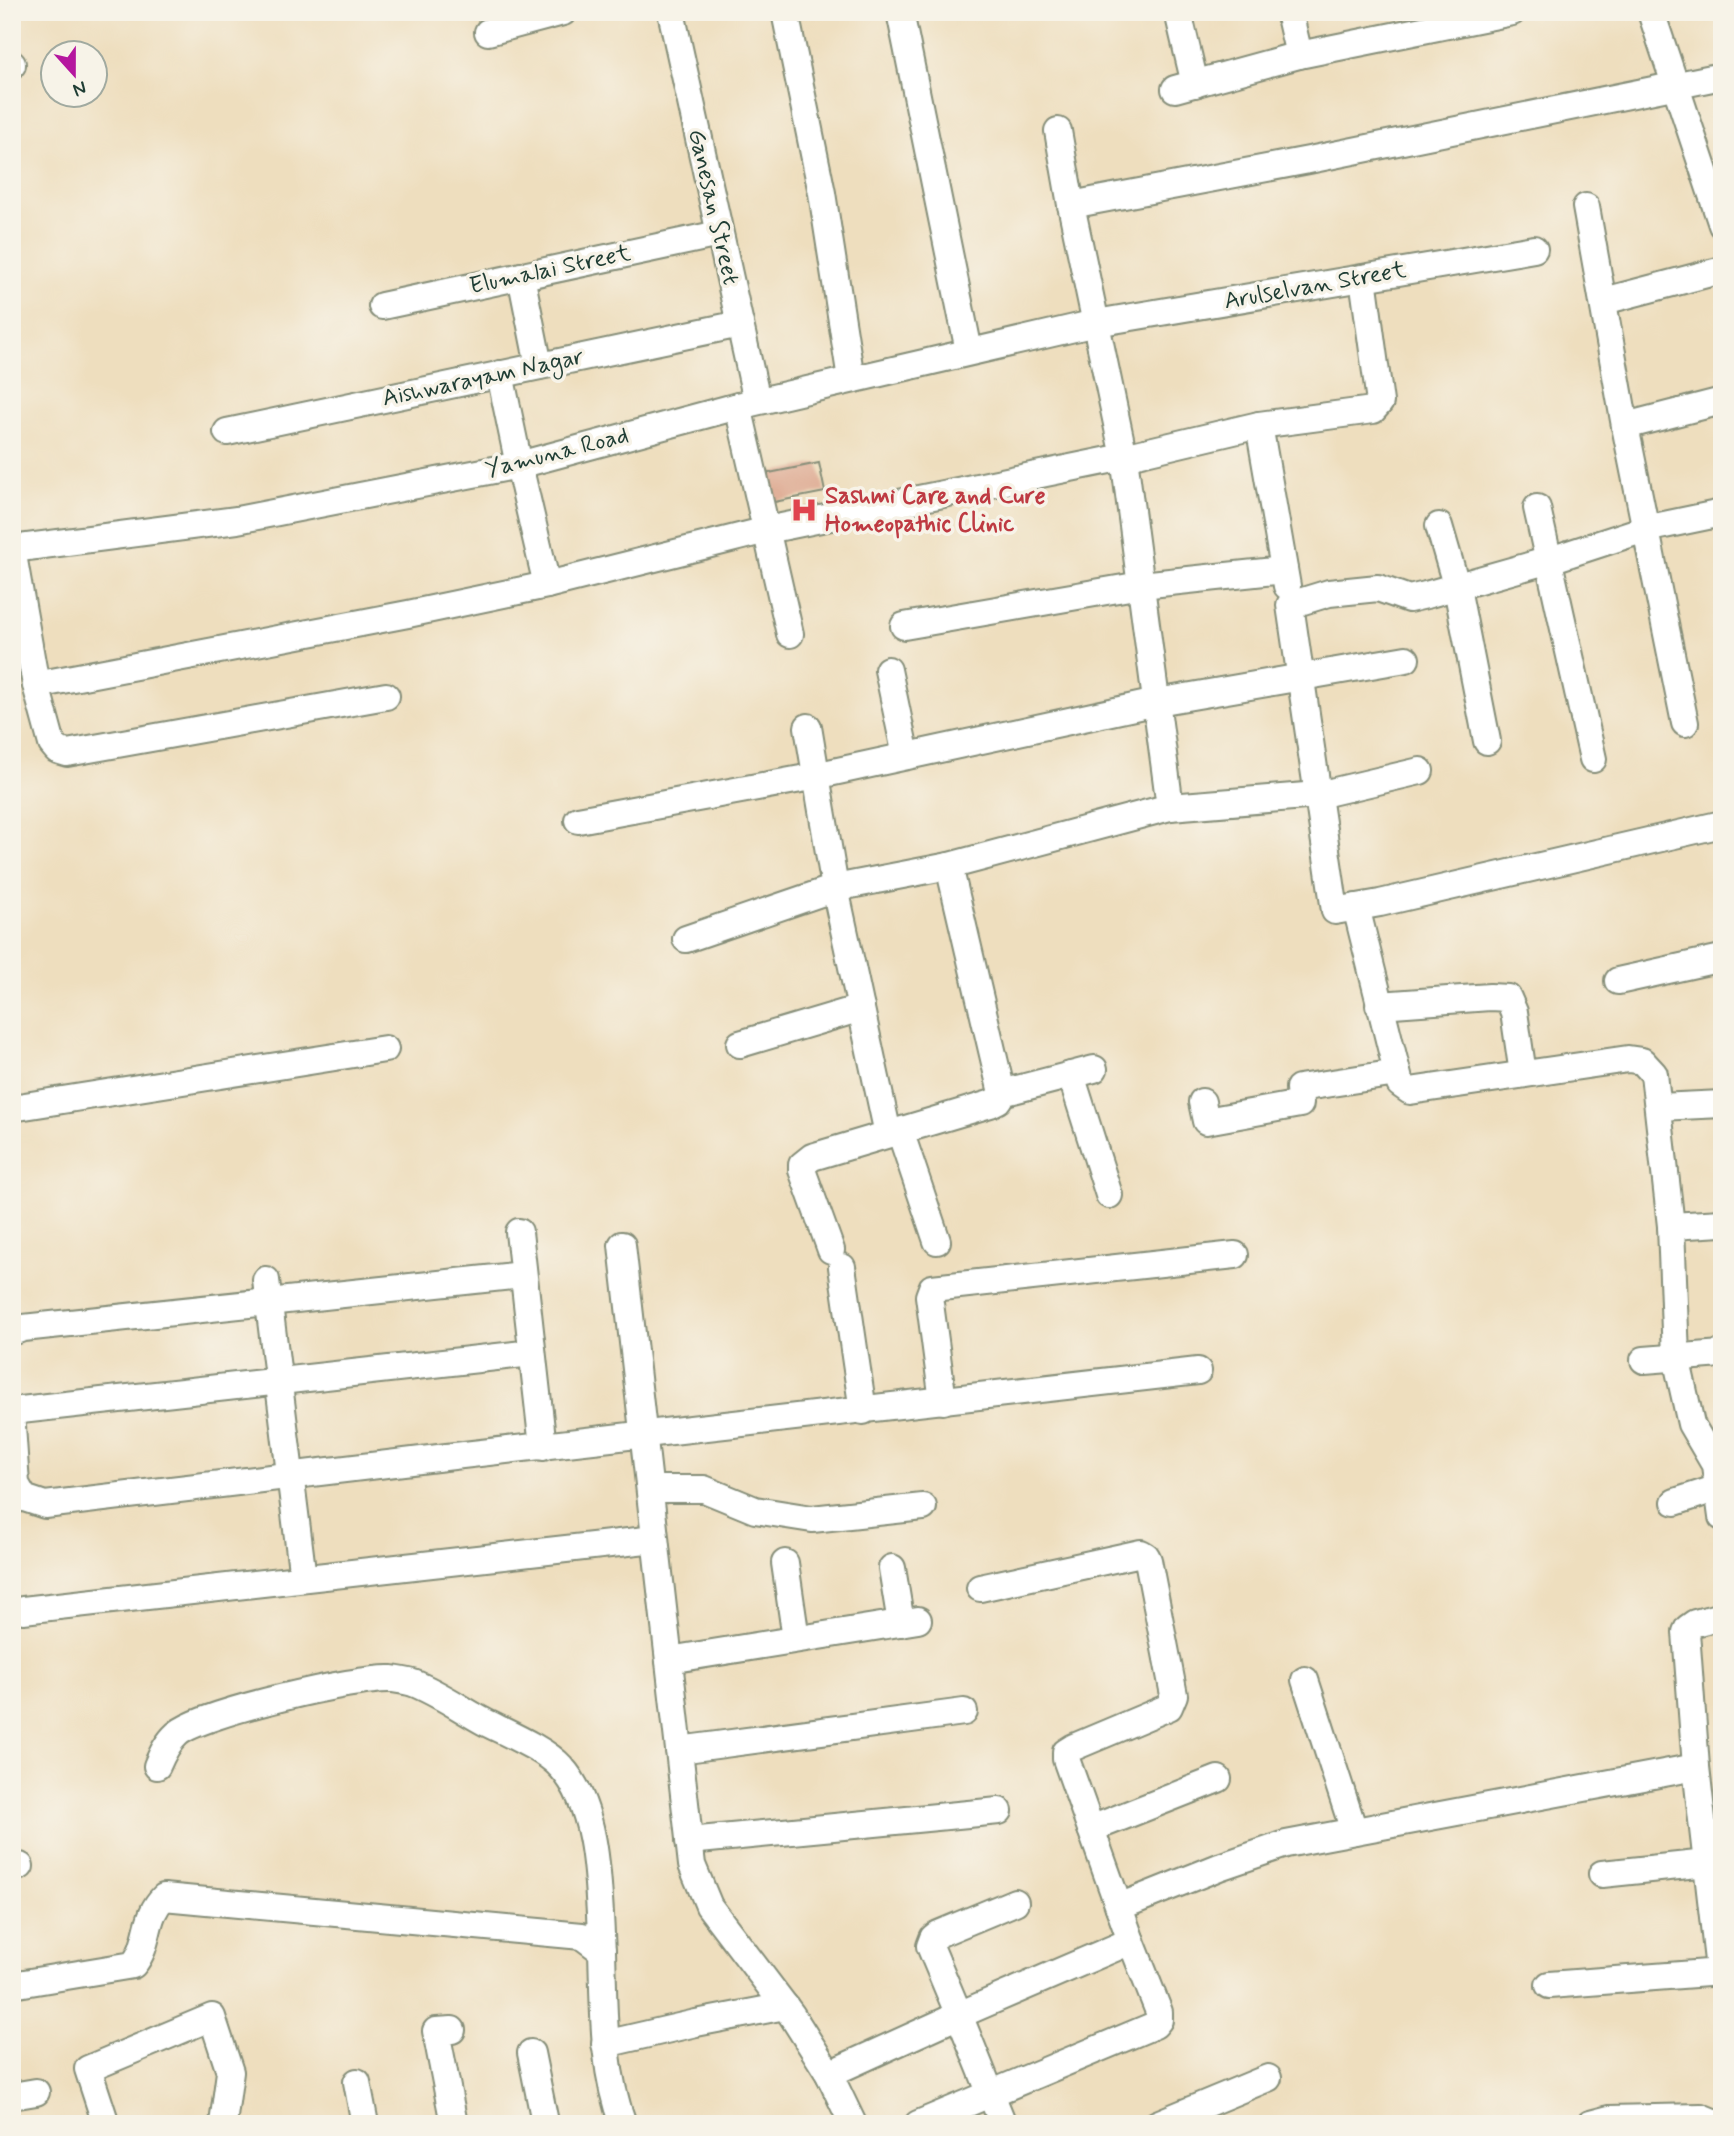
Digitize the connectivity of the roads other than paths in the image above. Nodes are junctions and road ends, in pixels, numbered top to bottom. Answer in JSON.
{"nodes":[{"id":1,"x":563,"y":12,"type":"edge"},
{"id":2,"x":671,"y":12,"type":"edge"},
{"id":3,"x":785,"y":12,"type":"edge"},
{"id":4,"x":900,"y":12,"type":"edge"},
{"id":5,"x":1178,"y":12,"type":"edge"},
{"id":6,"x":1289,"y":12,"type":"edge"},
{"id":7,"x":1512,"y":12,"type":"edge"},
{"id":8,"x":1651,"y":12,"type":"edge"},
{"id":9,"x":488,"y":32,"type":"dead end"},
{"id":10,"x":1299,"y":55,"type":"junction"},
{"id":11,"x":1722,"y":76,"type":"edge"},
{"id":12,"x":1676,"y":85,"type":"junction"},
{"id":13,"x":1058,"y":131,"type":"dead end"},
{"id":14,"x":1071,"y":205,"type":"junction"},
{"id":15,"x":1587,"y":207,"type":"dead end"},
{"id":16,"x":1722,"y":225,"type":"edge"},
{"id":17,"x":719,"y":234,"type":"junction"},
{"id":18,"x":1534,"y":249,"type":"dead end"},
{"id":19,"x":1722,"y":270,"type":"edge"},
{"id":20,"x":521,"y":276,"type":"junction"},
{"id":21,"x":1363,"y":278,"type":"junction"},
{"id":22,"x":1604,"y":301,"type":"junction"},
{"id":23,"x":382,"y":306,"type":"dead end"},
{"id":24,"x":1096,"y":323,"type":"junction"},
{"id":25,"x":740,"y":324,"type":"junction"},
{"id":26,"x":969,"y":351,"type":"junction"},
{"id":27,"x":539,"y":366,"type":"junction"},
{"id":28,"x":500,"y":374,"type":"junction"},
{"id":29,"x":851,"y":379,"type":"junction"},
{"id":30,"x":1722,"y":401,"type":"edge"},
{"id":31,"x":748,"y":404,"type":"junction"},
{"id":32,"x":1259,"y":425,"type":"junction"},
{"id":33,"x":1625,"y":426,"type":"junction"},
{"id":34,"x":227,"y":432,"type":"dead end"},
{"id":35,"x":1124,"y":457,"type":"junction"},
{"id":36,"x":519,"y":464,"type":"junction"},
{"id":37,"x":1537,"y":508,"type":"dead end"},
{"id":38,"x":1722,"y":513,"type":"edge"},
{"id":39,"x":1439,"y":526,"type":"dead end"},
{"id":40,"x":1645,"y":529,"type":"junction"},
{"id":41,"x":766,"y":530,"type":"junction"},
{"id":42,"x":12,"y":550,"type":"edge"},
{"id":43,"x":1550,"y":560,"type":"junction"},
{"id":44,"x":1284,"y":570,"type":"junction"},
{"id":45,"x":547,"y":585,"type":"junction"},
{"id":46,"x":1141,"y":585,"type":"junction"},
{"id":47,"x":1457,"y":587,"type":"junction"},
{"id":48,"x":1290,"y":605,"type":"junction"},
{"id":49,"x":904,"y":626,"type":"dead end"},
{"id":50,"x":790,"y":634,"type":"dead end"},
{"id":51,"x":1406,"y":659,"type":"dead end"},
{"id":52,"x":888,"y":670,"type":"dead end"},
{"id":53,"x":1301,"y":677,"type":"junction"},
{"id":54,"x":36,"y":685,"type":"junction"},
{"id":55,"x":386,"y":696,"type":"dead end"},
{"id":56,"x":1157,"y":702,"type":"junction"},
{"id":57,"x":1685,"y":723,"type":"dead end"},
{"id":58,"x":808,"y":727,"type":"dead end"},
{"id":59,"x":1488,"y":741,"type":"dead end"},
{"id":60,"x":906,"y":756,"type":"junction"},
{"id":61,"x":1593,"y":759,"type":"dead end"},
{"id":62,"x":1420,"y":771,"type":"dead end"},
{"id":63,"x":817,"y":776,"type":"junction"},
{"id":64,"x":1318,"y":795,"type":"junction"},
{"id":65,"x":1170,"y":807,"type":"junction"},
{"id":66,"x":578,"y":820,"type":"dead end"},
{"id":67,"x":1722,"y":824,"type":"edge"},
{"id":68,"x":949,"y":866,"type":"junction"},
{"id":69,"x":835,"y":888,"type":"junction"},
{"id":70,"x":1356,"y":907,"type":"junction"},
{"id":71,"x":686,"y":939,"type":"dead end"},
{"id":72,"x":1722,"y":958,"type":"edge"},
{"id":73,"x":1618,"y":981,"type":"dead end"},
{"id":74,"x":1379,"y":1005,"type":"junction"},
{"id":75,"x":861,"y":1008,"type":"junction"},
{"id":76,"x":740,"y":1044,"type":"dead end"},
{"id":77,"x":385,"y":1049,"type":"dead end"},
{"id":78,"x":1397,"y":1073,"type":"junction"},
{"id":79,"x":1523,"y":1074,"type":"junction"},
{"id":80,"x":1002,"y":1093,"type":"junction"},
{"id":81,"x":1202,"y":1102,"type":"dead end"},
{"id":82,"x":1722,"y":1104,"type":"edge"},
{"id":83,"x":1659,"y":1107,"type":"junction"},
{"id":84,"x":12,"y":1108,"type":"edge"},
{"id":85,"x":894,"y":1133,"type":"junction"},
{"id":86,"x":1109,"y":1195,"type":"dead end"},
{"id":87,"x":1722,"y":1223,"type":"edge"},
{"id":88,"x":1671,"y":1226,"type":"junction"},
{"id":89,"x":519,"y":1231,"type":"dead end"},
{"id":90,"x":937,"y":1241,"type":"dead end"},
{"id":91,"x":622,"y":1245,"type":"dead end"},
{"id":92,"x":1236,"y":1255,"type":"dead end"},
{"id":93,"x":523,"y":1275,"type":"junction"},
{"id":94,"x":268,"y":1291,"type":"junction"},
{"id":95,"x":12,"y":1332,"type":"edge"},
{"id":96,"x":533,"y":1353,"type":"junction"},
{"id":97,"x":1722,"y":1354,"type":"edge"},
{"id":98,"x":1676,"y":1357,"type":"junction"},
{"id":99,"x":1644,"y":1360,"type":"dead end"},
{"id":100,"x":1198,"y":1371,"type":"dead end"},
{"id":101,"x":279,"y":1381,"type":"junction"},
{"id":102,"x":943,"y":1401,"type":"junction"},
{"id":103,"x":12,"y":1411,"type":"edge"},
{"id":104,"x":863,"y":1411,"type":"junction"},
{"id":105,"x":12,"y":1426,"type":"edge"},
{"id":106,"x":644,"y":1436,"type":"junction"},
{"id":107,"x":543,"y":1447,"type":"junction"},
{"id":108,"x":290,"y":1474,"type":"junction"},
{"id":109,"x":1718,"y":1488,"type":"junction"},
{"id":110,"x":650,"y":1489,"type":"junction"},
{"id":111,"x":1675,"y":1502,"type":"dead end"},
{"id":112,"x":922,"y":1507,"type":"dead end"},
{"id":113,"x":1722,"y":1517,"type":"edge"},
{"id":114,"x":655,"y":1539,"type":"junction"},
{"id":115,"x":785,"y":1563,"type":"dead end"},
{"id":116,"x":892,"y":1568,"type":"dead end"},
{"id":117,"x":303,"y":1578,"type":"junction"},
{"id":118,"x":980,"y":1588,"type":"dead end"},
{"id":119,"x":23,"y":1610,"type":"dead end"},
{"id":120,"x":1722,"y":1616,"type":"edge"},
{"id":121,"x":796,"y":1639,"type":"junction"},
{"id":122,"x":668,"y":1660,"type":"junction"},
{"id":123,"x":1305,"y":1680,"type":"dead end"},
{"id":124,"x":964,"y":1712,"type":"dead end"},
{"id":125,"x":679,"y":1750,"type":"junction"},
{"id":126,"x":156,"y":1766,"type":"dead end"},
{"id":127,"x":1696,"y":1767,"type":"junction"},
{"id":128,"x":1219,"y":1779,"type":"dead end"},
{"id":129,"x":999,"y":1811,"type":"dead end"},
{"id":130,"x":1091,"y":1829,"type":"junction"},
{"id":131,"x":1354,"y":1831,"type":"junction"},
{"id":132,"x":689,"y":1841,"type":"junction"},
{"id":133,"x":1707,"y":1863,"type":"junction"},
{"id":134,"x":1602,"y":1874,"type":"dead end"},
{"id":135,"x":1015,"y":1902,"type":"dead end"},
{"id":136,"x":1119,"y":1907,"type":"junction"},
{"id":137,"x":1131,"y":1941,"type":"junction"},
{"id":138,"x":602,"y":1951,"type":"junction"},
{"id":139,"x":1721,"y":1972,"type":"edge"},
{"id":140,"x":12,"y":1985,"type":"edge"},
{"id":141,"x":1549,"y":1985,"type":"dead end"},
{"id":142,"x":785,"y":2006,"type":"junction"},
{"id":143,"x":959,"y":2015,"type":"junction"},
{"id":144,"x":452,"y":2030,"type":"dead end"},
{"id":145,"x":606,"y":2044,"type":"junction"},
{"id":146,"x":531,"y":2053,"type":"dead end"},
{"id":147,"x":829,"y":2074,"type":"junction"},
{"id":148,"x":1268,"y":2078,"type":"dead end"},
{"id":149,"x":357,"y":2082,"type":"dead end"},
{"id":150,"x":990,"y":2095,"type":"junction"},
{"id":151,"x":1638,"y":2121,"type":"edge"},
{"id":152,"x":542,"y":2123,"type":"edge"},
{"id":153,"x":106,"y":2124,"type":"edge"},
{"id":154,"x":223,"y":2124,"type":"edge"},
{"id":155,"x":365,"y":2124,"type":"edge"},
{"id":156,"x":454,"y":2124,"type":"edge"},
{"id":157,"x":623,"y":2124,"type":"edge"},
{"id":158,"x":853,"y":2124,"type":"edge"},
{"id":159,"x":918,"y":2124,"type":"edge"},
{"id":160,"x":1003,"y":2124,"type":"edge"},
{"id":161,"x":1157,"y":2124,"type":"edge"},
{"id":162,"x":1590,"y":2124,"type":"edge"},
{"id":163,"x":1718,"y":2124,"type":"edge"}],
"edges":[{"from":1,"to":9,"type":"street"},
{"from":2,"to":17,"type":"street","name":"Ganesan Street"},
{"from":3,"to":29,"type":"street"},
{"from":4,"to":26,"type":"street"},
{"from":5,"to":10,"type":"street"},
{"from":6,"to":10,"type":"street"},
{"from":7,"to":10,"type":"street"},
{"from":8,"to":12,"type":"street"},
{"from":11,"to":12,"type":"street"},
{"from":12,"to":14,"type":"street"},
{"from":12,"to":16,"type":"street"},
{"from":13,"to":14,"type":"street"},
{"from":14,"to":24,"type":"street"},
{"from":15,"to":22,"type":"street"},
{"from":17,"to":20,"type":"street","name":"Elumalai Street"},
{"from":17,"to":25,"type":"street","name":"Ganesan Street"},
{"from":18,"to":21,"type":"street","name":"Arulselvan Street"},
{"from":19,"to":22,"type":"street"},
{"from":20,"to":23,"type":"street","name":"Elumalai Street"},
{"from":20,"to":27,"type":"street"},
{"from":21,"to":24,"type":"street","name":"Arulselvan Street"},
{"from":21,"to":32,"type":"street"},
{"from":22,"to":33,"type":"street"},
{"from":24,"to":26,"type":"street","name":"Yamuna Road"},
{"from":24,"to":35,"type":"street"},
{"from":25,"to":27,"type":"street","name":"Aishwarayam Nagar"},
{"from":25,"to":31,"type":"street","name":"Ganesan Street"},
{"from":26,"to":29,"type":"street","name":"Yamuna Road"},
{"from":27,"to":28,"type":"street","name":"Aishwarayam Nagar"},
{"from":28,"to":34,"type":"street","name":"Aishwarayam Nagar"},
{"from":28,"to":36,"type":"street"},
{"from":29,"to":31,"type":"street","name":"Yamuna Road"},
{"from":30,"to":33,"type":"street"},
{"from":31,"to":36,"type":"street","name":"Yamuna Road"},
{"from":31,"to":41,"type":"street","name":"Ganesan Street"},
{"from":32,"to":35,"type":"street"},
{"from":32,"to":44,"type":"street"},
{"from":33,"to":40,"type":"street"},
{"from":35,"to":41,"type":"street"},
{"from":35,"to":46,"type":"street"},
{"from":36,"to":42,"type":"street","name":"Yamuna Road"},
{"from":36,"to":45,"type":"street"},
{"from":37,"to":43,"type":"street"},
{"from":38,"to":40,"type":"street"},
{"from":39,"to":47,"type":"street"},
{"from":40,"to":43,"type":"street"},
{"from":40,"to":57,"type":"street"},
{"from":41,"to":45,"type":"street"},
{"from":41,"to":50,"type":"street","name":"Ganesan Street"},
{"from":42,"to":54,"type":"street"},
{"from":43,"to":47,"type":"street"},
{"from":43,"to":61,"type":"street"},
{"from":44,"to":46,"type":"street"},
{"from":44,"to":48,"type":"street"},
{"from":45,"to":54,"type":"street"},
{"from":46,"to":49,"type":"street"},
{"from":46,"to":56,"type":"street"},
{"from":47,"to":48,"type":"street"},
{"from":47,"to":59,"type":"street"},
{"from":48,"to":53,"type":"street"},
{"from":51,"to":53,"type":"street"},
{"from":52,"to":60,"type":"street"},
{"from":53,"to":56,"type":"street"},
{"from":53,"to":64,"type":"street"},
{"from":54,"to":55,"type":"street"},
{"from":56,"to":60,"type":"street"},
{"from":56,"to":65,"type":"street"},
{"from":58,"to":63,"type":"street"},
{"from":60,"to":63,"type":"street"},
{"from":62,"to":64,"type":"street"},
{"from":63,"to":66,"type":"street"},
{"from":63,"to":69,"type":"street"},
{"from":64,"to":65,"type":"street"},
{"from":64,"to":70,"type":"street"},
{"from":65,"to":68,"type":"street"},
{"from":67,"to":70,"type":"street"},
{"from":68,"to":69,"type":"street"},
{"from":68,"to":80,"type":"street"},
{"from":69,"to":71,"type":"street"},
{"from":69,"to":75,"type":"street"},
{"from":70,"to":74,"type":"street"},
{"from":72,"to":73,"type":"street"},
{"from":74,"to":78,"type":"street"},
{"from":74,"to":79,"type":"street"},
{"from":75,"to":76,"type":"street"},
{"from":75,"to":85,"type":"street"},
{"from":77,"to":84,"type":"street"},
{"from":78,"to":79,"type":"street"},
{"from":78,"to":81,"type":"street"},
{"from":79,"to":83,"type":"street"},
{"from":80,"to":85,"type":"street"},
{"from":80,"to":86,"type":"street"},
{"from":82,"to":83,"type":"street"},
{"from":83,"to":88,"type":"street"},
{"from":85,"to":90,"type":"street"},
{"from":85,"to":104,"type":"street"},
{"from":87,"to":88,"type":"street"},
{"from":88,"to":98,"type":"street"},
{"from":89,"to":93,"type":"street"},
{"from":91,"to":106,"type":"street"},
{"from":92,"to":102,"type":"street"},
{"from":93,"to":94,"type":"street"},
{"from":93,"to":96,"type":"street"},
{"from":94,"to":95,"type":"street"},
{"from":94,"to":101,"type":"street"},
{"from":96,"to":101,"type":"street"},
{"from":96,"to":107,"type":"street"},
{"from":97,"to":98,"type":"street"},
{"from":98,"to":99,"type":"street"},
{"from":98,"to":109,"type":"street"},
{"from":100,"to":102,"type":"street"},
{"from":101,"to":103,"type":"street"},
{"from":101,"to":108,"type":"street"},
{"from":102,"to":104,"type":"street"},
{"from":104,"to":106,"type":"street"},
{"from":105,"to":108,"type":"street"},
{"from":106,"to":107,"type":"street"},
{"from":106,"to":110,"type":"street"},
{"from":107,"to":108,"type":"street"},
{"from":108,"to":117,"type":"street"},
{"from":109,"to":111,"type":"street"},
{"from":109,"to":113,"type":"street"},
{"from":110,"to":112,"type":"street"},
{"from":110,"to":114,"type":"street"},
{"from":114,"to":117,"type":"street"},
{"from":114,"to":122,"type":"street"},
{"from":115,"to":121,"type":"street"},
{"from":116,"to":121,"type":"street"},
{"from":117,"to":119,"type":"street"},
{"from":118,"to":130,"type":"street"},
{"from":120,"to":127,"type":"street"},
{"from":121,"to":122,"type":"street"},
{"from":122,"to":125,"type":"street"},
{"from":123,"to":131,"type":"street"},
{"from":124,"to":125,"type":"street"},
{"from":125,"to":132,"type":"street"},
{"from":126,"to":138,"type":"street"},
{"from":127,"to":131,"type":"street"},
{"from":127,"to":133,"type":"street"},
{"from":128,"to":130,"type":"street"},
{"from":129,"to":132,"type":"street"},
{"from":130,"to":136,"type":"street"},
{"from":131,"to":136,"type":"street"},
{"from":132,"to":142,"type":"street"},
{"from":133,"to":134,"type":"street"},
{"from":133,"to":139,"type":"street"},
{"from":135,"to":143,"type":"street"},
{"from":136,"to":137,"type":"street"},
{"from":137,"to":143,"type":"street"},
{"from":137,"to":150,"type":"street"},
{"from":138,"to":140,"type":"street"},
{"from":138,"to":145,"type":"street"},
{"from":139,"to":141,"type":"street"},
{"from":142,"to":145,"type":"street"},
{"from":142,"to":147,"type":"street"},
{"from":143,"to":147,"type":"street"},
{"from":143,"to":150,"type":"street"},
{"from":144,"to":156,"type":"street"},
{"from":145,"to":157,"type":"street"},
{"from":146,"to":152,"type":"street"},
{"from":147,"to":158,"type":"street"},
{"from":148,"to":161,"type":"street"},
{"from":149,"to":155,"type":"street"},
{"from":150,"to":159,"type":"street"},
{"from":150,"to":160,"type":"street"},
{"from":151,"to":162,"type":"street"},
{"from":151,"to":163,"type":"street"},
{"from":153,"to":154,"type":"street"}]}
